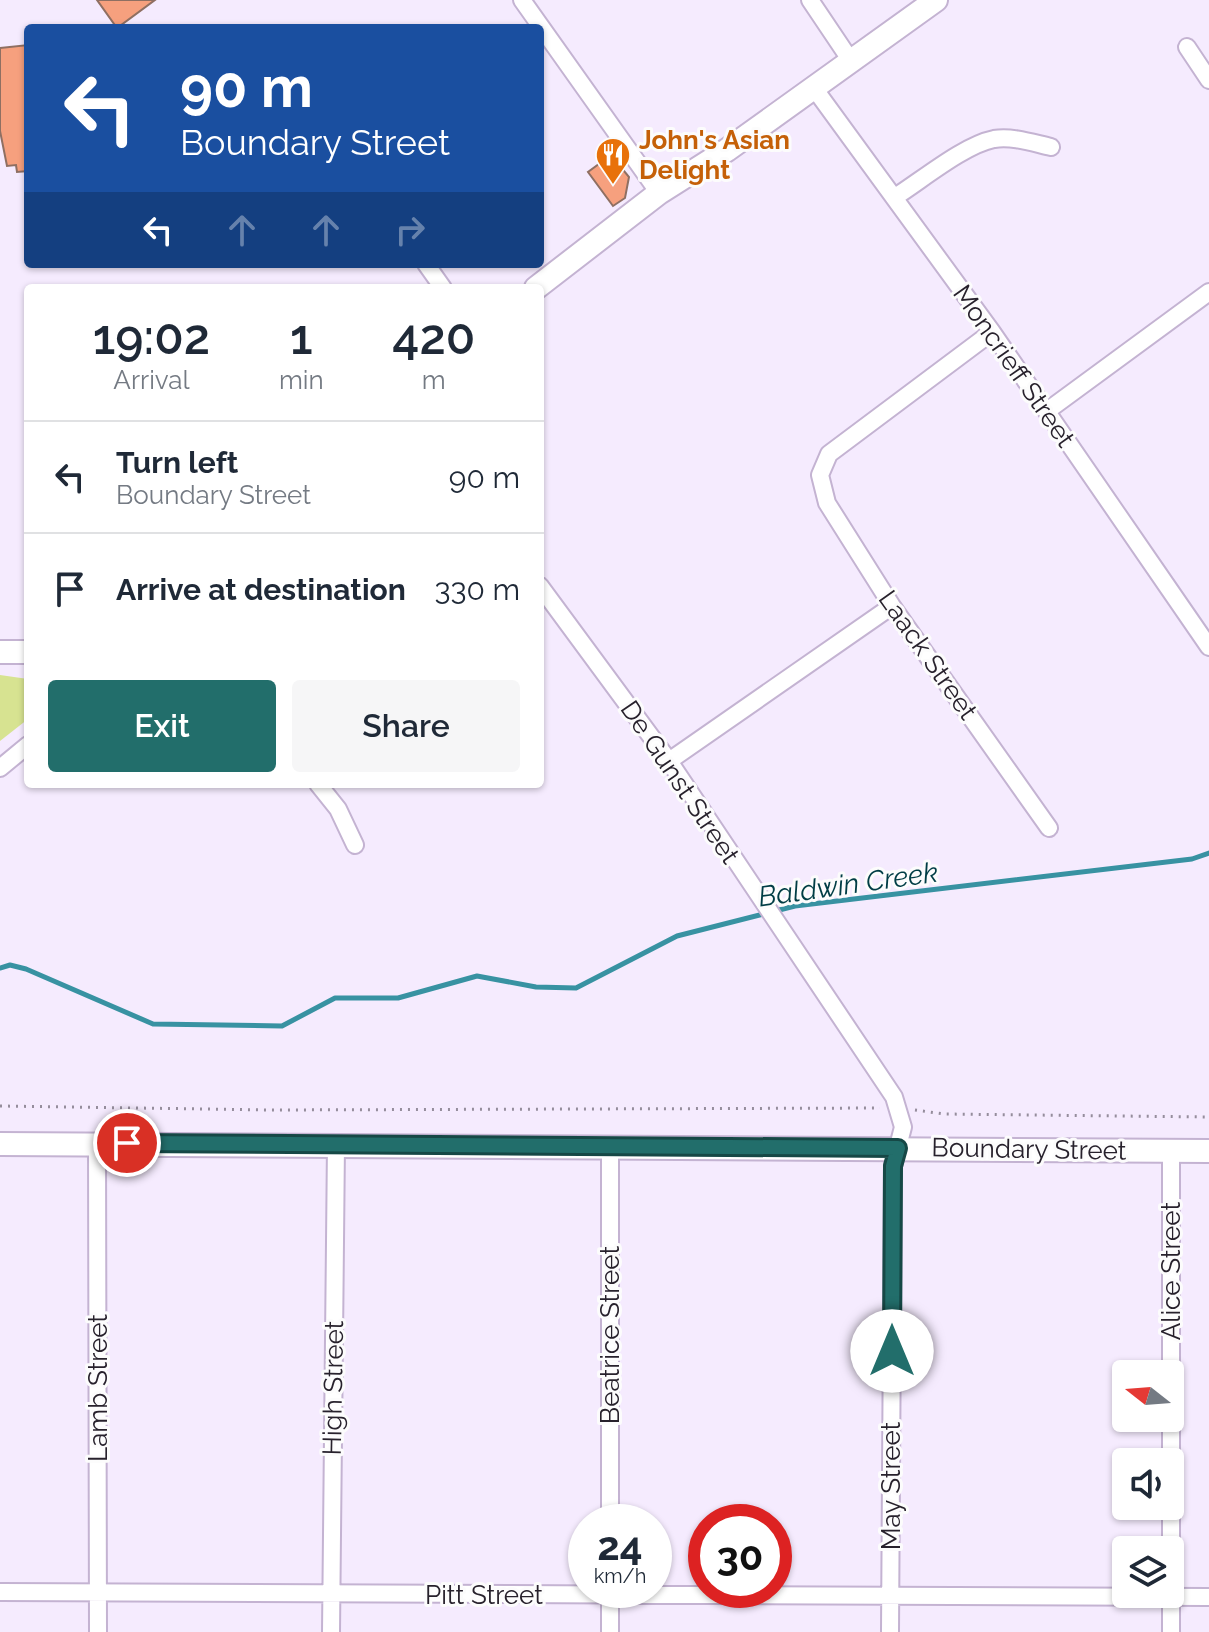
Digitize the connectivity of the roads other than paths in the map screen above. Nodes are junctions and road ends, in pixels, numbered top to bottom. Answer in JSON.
{"nodes":[{"id":1,"x":522,"y":0,"type":"edge"},
{"id":2,"x":810,"y":0,"type":"edge"},
{"id":3,"x":936,"y":0,"type":"edge"},
{"id":4,"x":539,"y":24,"type":"edge"},
{"id":5,"x":544,"y":31,"type":"edge"},
{"id":6,"x":1187,"y":47,"type":"dead end"},
{"id":7,"x":851,"y":61,"type":"junction"},
{"id":8,"x":1209,"y":80,"type":"edge"},
{"id":9,"x":814,"y":88,"type":"junction"},
{"id":10,"x":1051,"y":147,"type":"dead end"},
{"id":11,"x":659,"y":193,"type":"junction"},
{"id":12,"x":895,"y":197,"type":"junction"},
{"id":13,"x":541,"y":284,"type":"edge"},
{"id":14,"x":1209,"y":292,"type":"edge"},
{"id":15,"x":992,"y":332,"type":"junction"},
{"id":16,"x":1047,"y":411,"type":"junction"},
{"id":17,"x":544,"y":591,"type":"edge"},
{"id":18,"x":892,"y":606,"type":"junction"},
{"id":19,"x":1209,"y":647,"type":"edge"},
{"id":20,"x":0,"y":652,"type":"edge"},
{"id":21,"x":24,"y":652,"type":"edge"},
{"id":22,"x":24,"y":748,"type":"edge"},
{"id":23,"x":669,"y":761,"type":"junction"},
{"id":24,"x":0,"y":768,"type":"edge"},
{"id":25,"x":321,"y":788,"type":"edge"},
{"id":26,"x":1049,"y":828,"type":"dead end"},
{"id":27,"x":355,"y":845,"type":"dead end"},
{"id":28,"x":0,"y":1137,"type":"edge"},
{"id":29,"x":32,"y":1143,"type":"junction"},
{"id":30,"x":97,"y":1143,"type":"junction"},
{"id":31,"x":0,"y":1144,"type":"edge"},
{"id":32,"x":336,"y":1144,"type":"junction"},
{"id":33,"x":610,"y":1148,"type":"junction"},
{"id":34,"x":898,"y":1148,"type":"junction"},
{"id":35,"x":1171,"y":1151,"type":"junction"},
{"id":36,"x":1209,"y":1151,"type":"edge"},
{"id":37,"x":610,"y":1504,"type":"edge"},
{"id":38,"x":1171,"y":1536,"type":"edge"},
{"id":39,"x":0,"y":1592,"type":"edge"},
{"id":40,"x":568,"y":1592,"type":"edge"},
{"id":41,"x":98,"y":1593,"type":"junction"},
{"id":42,"x":672,"y":1593,"type":"edge"},
{"id":43,"x":331,"y":1594,"type":"junction"},
{"id":44,"x":890,"y":1597,"type":"junction"},
{"id":45,"x":1112,"y":1597,"type":"edge"},
{"id":46,"x":1184,"y":1597,"type":"edge"},
{"id":47,"x":1209,"y":1597,"type":"edge"},
{"id":48,"x":610,"y":1608,"type":"edge"},
{"id":49,"x":1171,"y":1608,"type":"edge"},
{"id":50,"x":98,"y":1632,"type":"edge"},
{"id":51,"x":331,"y":1632,"type":"edge"},
{"id":52,"x":610,"y":1632,"type":"edge"},
{"id":53,"x":890,"y":1632,"type":"edge"},
{"id":54,"x":1171,"y":1632,"type":"edge"}],
"edges":[{"from":1,"to":4,"type":"street"},
{"from":2,"to":7,"type":"street"},
{"from":3,"to":7,"type":"street"},
{"from":5,"to":11,"type":"street"},
{"from":6,"to":8,"type":"street"},
{"from":7,"to":9,"type":"street"},
{"from":9,"to":11,"type":"street"},
{"from":9,"to":12,"type":"street","name":"Moncrieff Street"},
{"from":10,"to":12,"type":"street"},
{"from":11,"to":13,"type":"street"},
{"from":12,"to":15,"type":"street","name":"Moncrieff Street"},
{"from":14,"to":16,"type":"street"},
{"from":15,"to":16,"type":"street","name":"Moncrieff Street"},
{"from":15,"to":18,"type":"street","name":"Laack Street"},
{"from":16,"to":19,"type":"street","name":"Moncrieff Street"},
{"from":17,"to":23,"type":"street","name":"De Gunst Street"},
{"from":18,"to":23,"type":"street"},
{"from":18,"to":26,"type":"street","name":"Laack Street"},
{"from":20,"to":21,"type":"street"},
{"from":22,"to":24,"type":"street"},
{"from":23,"to":34,"type":"street","name":"De Gunst Street"},
{"from":25,"to":27,"type":"street"},
{"from":28,"to":29,"type":"street","name":"Boundary Street"},
{"from":29,"to":30,"type":"street","name":"Boundary Street"},
{"from":29,"to":31,"type":"street","name":"Boundary Street"},
{"from":30,"to":32,"type":"street","name":"Boundary Street"},
{"from":30,"to":41,"type":"street","name":"Lamb Street"},
{"from":32,"to":33,"type":"street","name":"Boundary Street"},
{"from":32,"to":43,"type":"street","name":"High Street"},
{"from":33,"to":34,"type":"street","name":"Boundary Street"},
{"from":33,"to":37,"type":"street","name":"Beatrice Street"},
{"from":34,"to":35,"type":"street","name":"Boundary Street"},
{"from":34,"to":44,"type":"street","name":"May Street"},
{"from":35,"to":36,"type":"street","name":"Boundary Street"},
{"from":35,"to":38,"type":"street","name":"Alice Street"},
{"from":39,"to":41,"type":"street","name":"Pitt Street"},
{"from":40,"to":43,"type":"street","name":"Pitt Street"},
{"from":41,"to":43,"type":"street","name":"Pitt Street"},
{"from":41,"to":50,"type":"street","name":"Lamb Street"},
{"from":42,"to":44,"type":"street","name":"Pitt Street"},
{"from":43,"to":51,"type":"street","name":"High Street"},
{"from":44,"to":45,"type":"street","name":"Pitt Street"},
{"from":44,"to":53,"type":"street","name":"May Street"},
{"from":46,"to":47,"type":"street","name":"Pitt Street"},
{"from":48,"to":52,"type":"street"},
{"from":49,"to":54,"type":"street","name":"Alice Street"}]}
